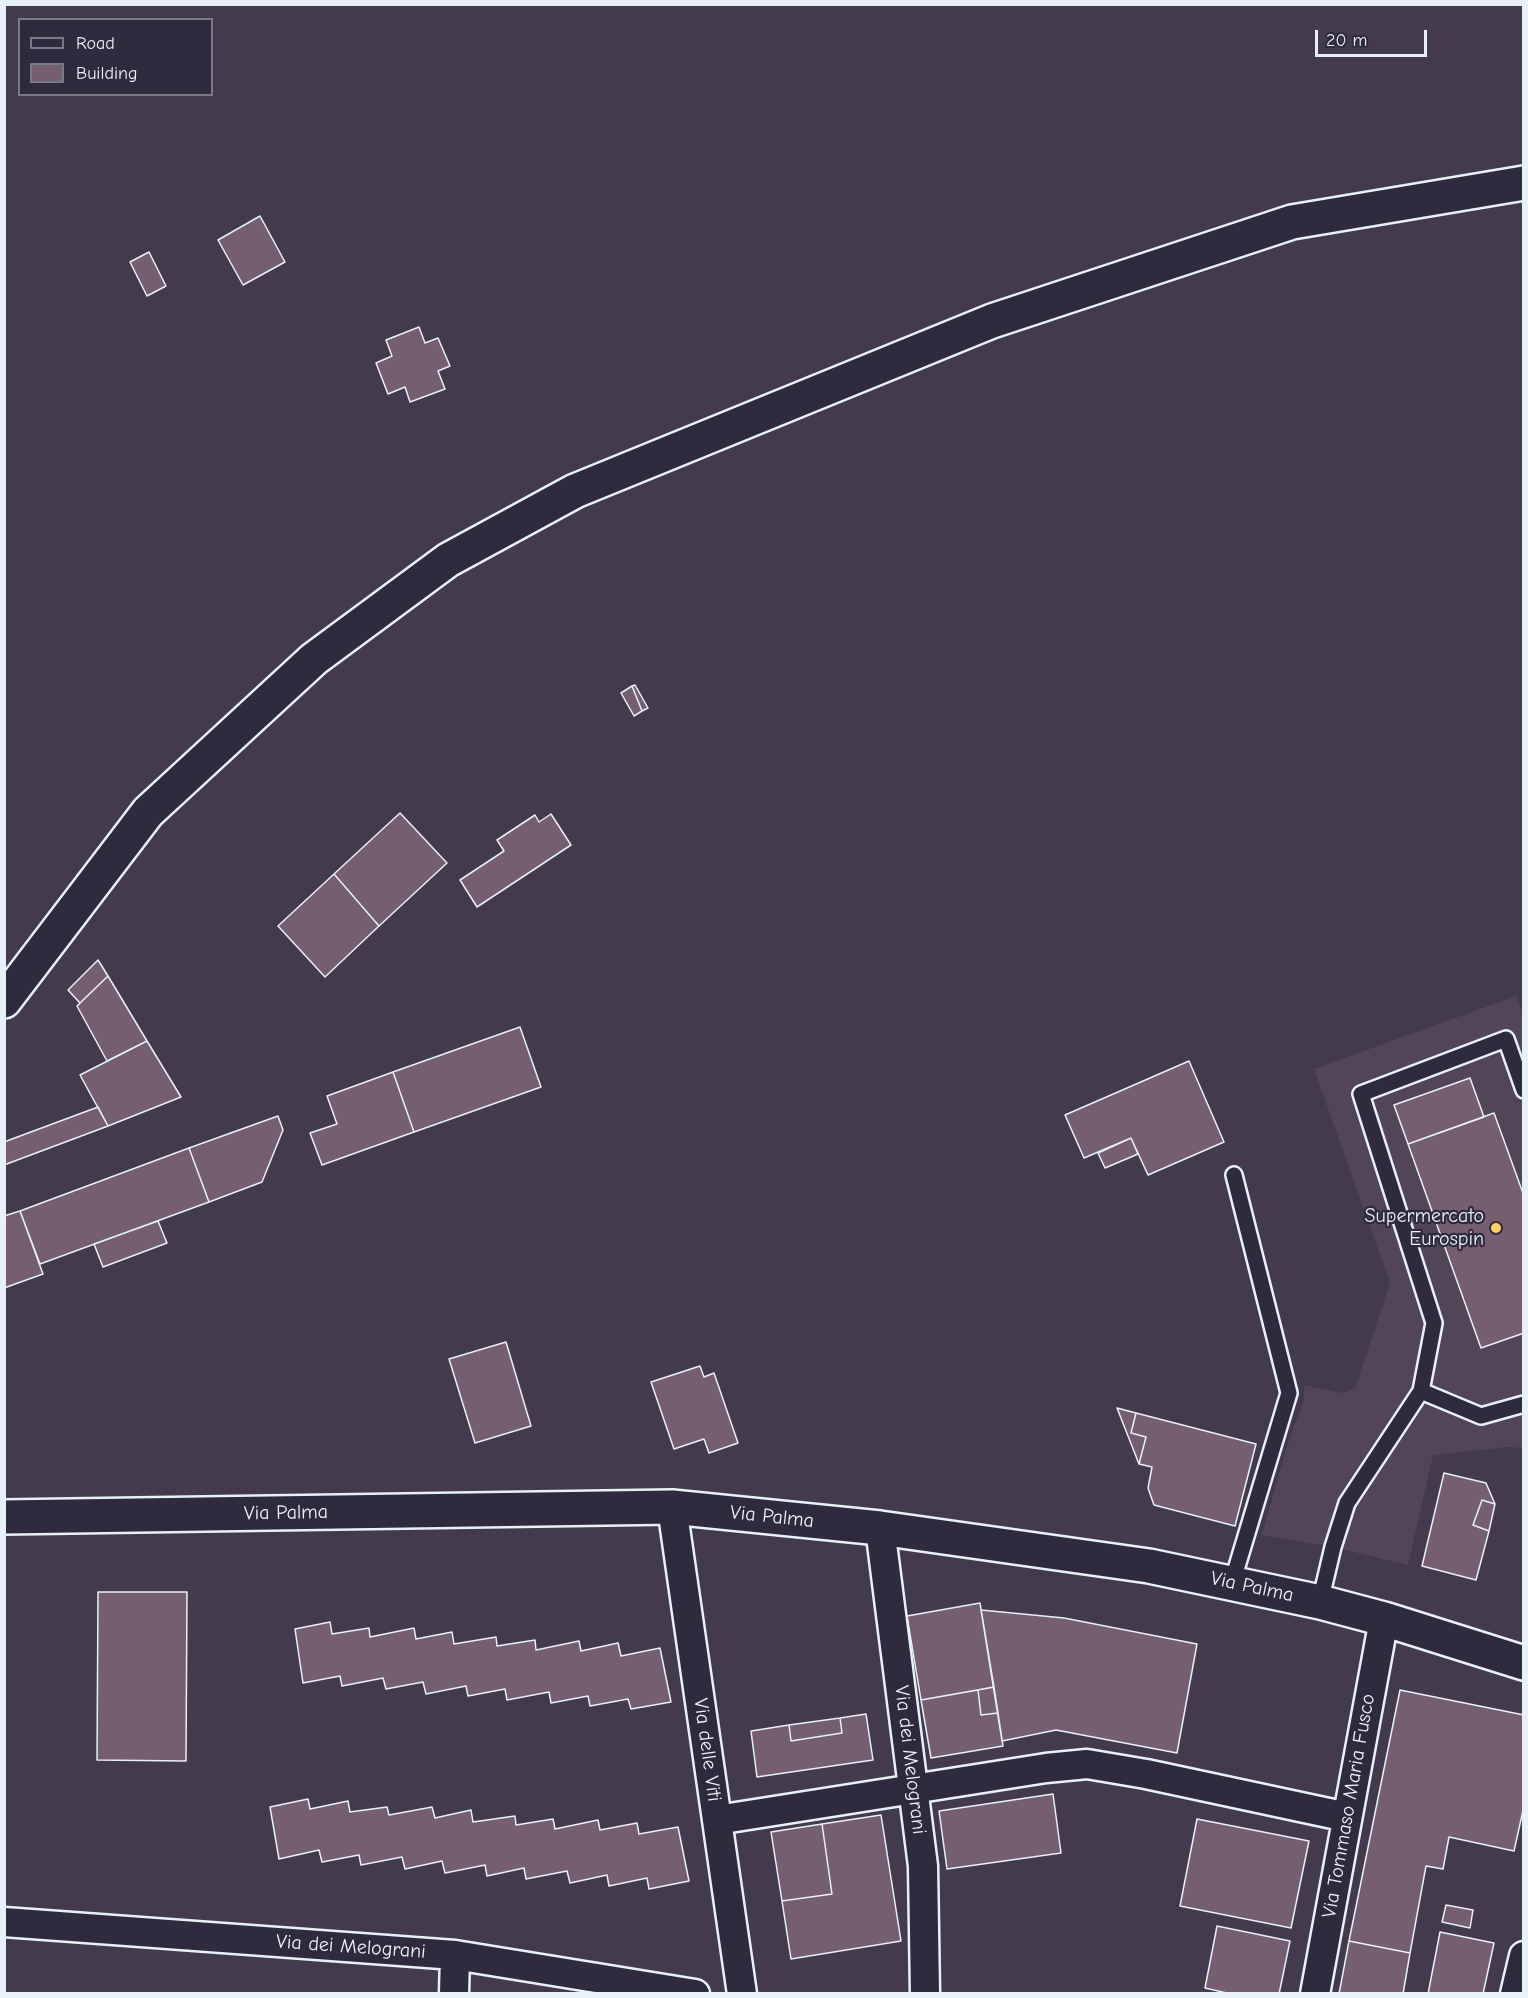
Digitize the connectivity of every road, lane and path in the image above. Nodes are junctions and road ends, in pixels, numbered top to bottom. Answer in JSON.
{"nodes":[{"id":1,"x":1524,"y":183,"type":"edge"},
{"id":2,"x":4,"y":1001,"type":"edge"},
{"id":3,"x":1524,"y":1090,"type":"edge"},
{"id":4,"x":1234,"y":1175,"type":"dead end"},
{"id":5,"x":1421,"y":1391,"type":"junction"},
{"id":6,"x":1524,"y":1404,"type":"edge"},
{"id":7,"x":672,"y":1507,"type":"junction"},
{"id":8,"x":4,"y":1517,"type":"edge"},
{"id":9,"x":880,"y":1528,"type":"junction"},
{"id":10,"x":1232,"y":1583,"type":"junction"},
{"id":11,"x":1320,"y":1602,"type":"junction"},
{"id":12,"x":1384,"y":1619,"type":"junction"},
{"id":13,"x":1524,"y":1663,"type":"edge"},
{"id":14,"x":913,"y":1788,"type":"junction"},
{"id":15,"x":1347,"y":1816,"type":"junction"},
{"id":16,"x":717,"y":1820,"type":"junction"},
{"id":17,"x":4,"y":1922,"type":"edge"},
{"id":18,"x":455,"y":1954,"type":"junction"},
{"id":19,"x":1524,"y":1956,"type":"edge"},
{"id":20,"x":454,"y":1994,"type":"edge"},
{"id":21,"x":695,"y":1994,"type":"edge"},
{"id":22,"x":742,"y":1994,"type":"edge"},
{"id":23,"x":925,"y":1994,"type":"edge"},
{"id":24,"x":1315,"y":1994,"type":"edge"},
{"id":25,"x":1515,"y":1994,"type":"edge"}],
"edges":[{"from":1,"to":2,"type":"street"},
{"from":3,"to":5,"type":"lane"},
{"from":4,"to":10,"type":"lane"},
{"from":5,"to":6,"type":"lane"},
{"from":5,"to":11,"type":"lane"},
{"from":7,"to":8,"type":"street","name":"Via Palma"},
{"from":7,"to":9,"type":"street","name":"Via Palma"},
{"from":7,"to":16,"type":"street","name":"Via delle Viti"},
{"from":9,"to":10,"type":"street","name":"Via Palma"},
{"from":9,"to":14,"type":"street","name":"Via dei Melograni"},
{"from":10,"to":11,"type":"street","name":"Via Palma"},
{"from":11,"to":12,"type":"street","name":"Via Palma"},
{"from":12,"to":13,"type":"street","name":"Via Palma"},
{"from":12,"to":15,"type":"street","name":"Via Tommaso Maria Fusco"},
{"from":14,"to":15,"type":"street"},
{"from":14,"to":16,"type":"street"},
{"from":14,"to":23,"type":"street","name":"Via dei Melograni"},
{"from":15,"to":24,"type":"street","name":"Via Tommaso Maria Fusco"},
{"from":16,"to":22,"type":"street","name":"Via delle Viti"},
{"from":17,"to":18,"type":"street","name":"Via dei Melograni"},
{"from":18,"to":20,"type":"street"},
{"from":18,"to":21,"type":"street","name":"Via dei Melograni"},
{"from":19,"to":25,"type":"street"}]}
